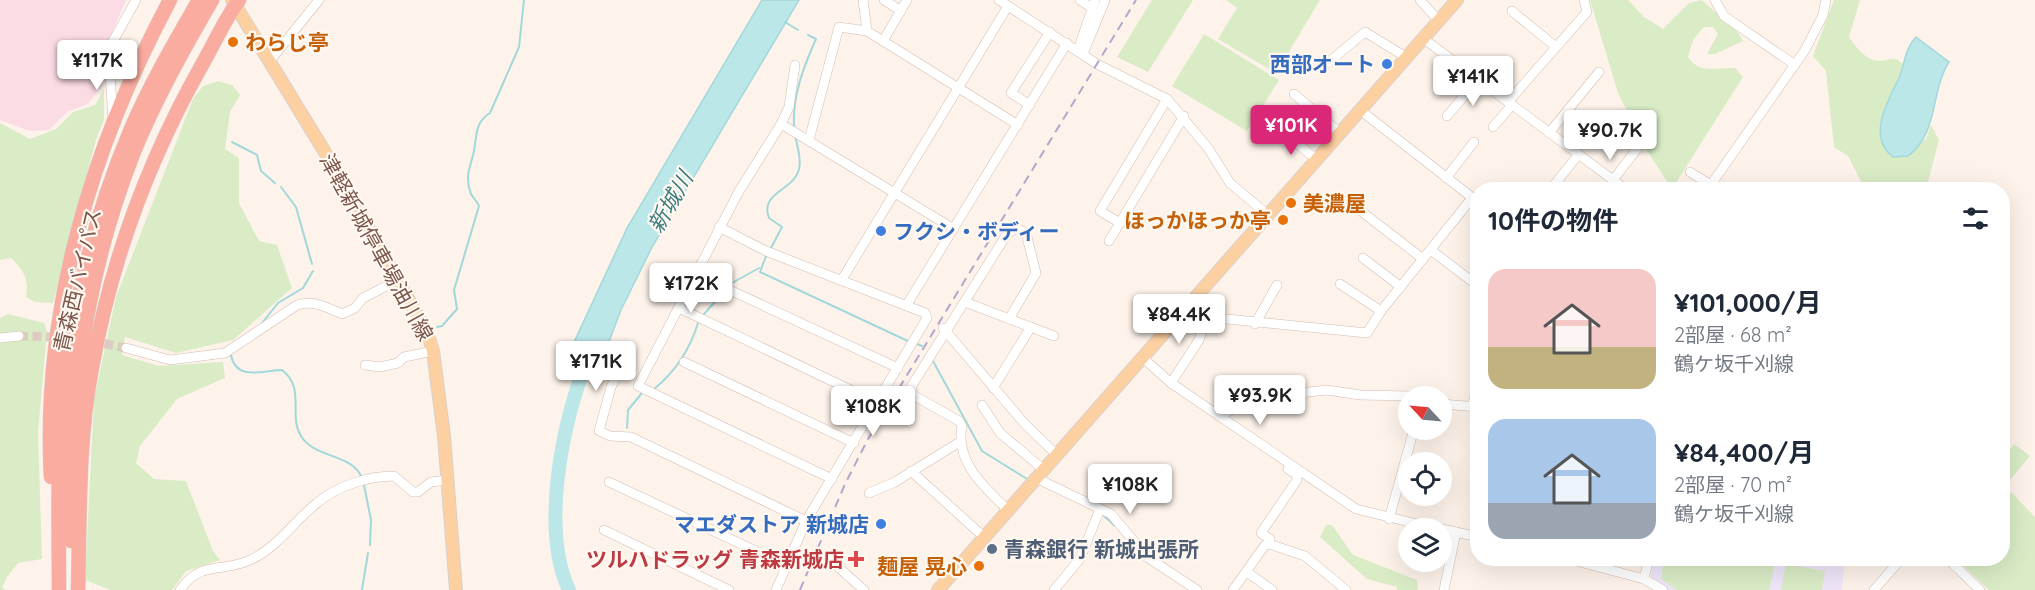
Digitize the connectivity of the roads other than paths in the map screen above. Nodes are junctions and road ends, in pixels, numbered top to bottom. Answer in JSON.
{"nodes":[{"id":1,"x":136,"y":0,"type":"edge"},
{"id":2,"x":170,"y":0,"type":"edge"},
{"id":3,"x":199,"y":0,"type":"edge"},
{"id":4,"x":212,"y":0,"type":"edge"},
{"id":5,"x":319,"y":0,"type":"edge"},
{"id":6,"x":863,"y":0,"type":"edge"},
{"id":7,"x":884,"y":0,"type":"edge"},
{"id":8,"x":907,"y":0,"type":"edge"},
{"id":9,"x":999,"y":0,"type":"edge"},
{"id":10,"x":1021,"y":0,"type":"edge"},
{"id":11,"x":1080,"y":0,"type":"edge"},
{"id":12,"x":1105,"y":0,"type":"edge"},
{"id":13,"x":1420,"y":0,"type":"edge"},
{"id":14,"x":1457,"y":0,"type":"edge"},
{"id":15,"x":1584,"y":0,"type":"edge"},
{"id":16,"x":1715,"y":0,"type":"edge"},
{"id":17,"x":1826,"y":0,"type":"edge"},
{"id":18,"x":236,"y":2,"type":"edge"},
{"id":19,"x":1093,"y":4,"type":"edge"},
{"id":20,"x":1011,"y":8,"type":"junction"},
{"id":21,"x":901,"y":10,"type":"junction"},
{"id":22,"x":1512,"y":11,"type":"dead end"},
{"id":23,"x":1439,"y":21,"type":"junction"},
{"id":24,"x":867,"y":32,"type":"junction"},
{"id":25,"x":1050,"y":32,"type":"junction"},
{"id":26,"x":1424,"y":39,"type":"junction"},
{"id":27,"x":883,"y":41,"type":"junction"},
{"id":28,"x":1067,"y":43,"type":"junction"},
{"id":29,"x":1556,"y":48,"type":"junction"},
{"id":30,"x":1081,"y":52,"type":"junction"},
{"id":31,"x":1406,"y":57,"type":"junction"},
{"id":32,"x":268,"y":62,"type":"junction"},
{"id":33,"x":795,"y":65,"type":"dead end"},
{"id":34,"x":1795,"y":65,"type":"junction"},
{"id":35,"x":1324,"y":66,"type":"dead end"},
{"id":36,"x":1599,"y":72,"type":"dead end"},
{"id":37,"x":1478,"y":80,"type":"junction"},
{"id":38,"x":959,"y":87,"type":"junction"},
{"id":39,"x":1294,"y":94,"type":"dead end"},
{"id":40,"x":1167,"y":99,"type":"junction"},
{"id":41,"x":1510,"y":104,"type":"junction"},
{"id":42,"x":1030,"y":105,"type":"junction"},
{"id":43,"x":1360,"y":110,"type":"junction"},
{"id":44,"x":1184,"y":116,"type":"junction"},
{"id":45,"x":1447,"y":116,"type":"dead end"},
{"id":46,"x":113,"y":121,"type":"junction"},
{"id":47,"x":781,"y":124,"type":"junction"},
{"id":48,"x":1018,"y":125,"type":"junction"},
{"id":49,"x":1493,"y":127,"type":"dead end"},
{"id":50,"x":1282,"y":131,"type":"dead end"},
{"id":51,"x":1340,"y":133,"type":"junction"},
{"id":52,"x":1549,"y":133,"type":"junction"},
{"id":53,"x":801,"y":135,"type":"junction"},
{"id":54,"x":1474,"y":142,"type":"dead end"},
{"id":55,"x":1637,"y":149,"type":"dead end"},
{"id":56,"x":1578,"y":155,"type":"junction"},
{"id":57,"x":1317,"y":160,"type":"junction"},
{"id":58,"x":1690,"y":172,"type":"dead end"},
{"id":59,"x":1446,"y":178,"type":"junction"},
{"id":60,"x":1613,"y":180,"type":"junction"},
{"id":61,"x":1557,"y":182,"type":"edge"},
{"id":62,"x":1616,"y":182,"type":"edge"},
{"id":63,"x":1703,"y":182,"type":"edge"},
{"id":64,"x":1713,"y":182,"type":"edge"},
{"id":65,"x":895,"y":192,"type":"junction"},
{"id":66,"x":1470,"y":196,"type":"edge"},
{"id":67,"x":1470,"y":206,"type":"edge"},
{"id":68,"x":1357,"y":208,"type":"dead end"},
{"id":69,"x":1268,"y":215,"type":"junction"},
{"id":70,"x":1120,"y":223,"type":"junction"},
{"id":71,"x":719,"y":227,"type":"junction"},
{"id":72,"x":954,"y":229,"type":"junction"},
{"id":73,"x":1109,"y":241,"type":"dead end"},
{"id":74,"x":1431,"y":250,"type":"junction"},
{"id":75,"x":1364,"y":258,"type":"dead end"},
{"id":76,"x":1423,"y":259,"type":"junction"},
{"id":77,"x":700,"y":265,"type":"junction"},
{"id":78,"x":728,"y":278,"type":"dead end"},
{"id":79,"x":398,"y":280,"type":"junction"},
{"id":80,"x":841,"y":280,"type":"junction"},
{"id":81,"x":1470,"y":280,"type":"edge"},
{"id":82,"x":1340,"y":284,"type":"dead end"},
{"id":83,"x":1277,"y":285,"type":"dead end"},
{"id":84,"x":1401,"y":286,"type":"junction"},
{"id":85,"x":732,"y":291,"type":"dead end"},
{"id":86,"x":964,"y":302,"type":"junction"},
{"id":87,"x":1191,"y":303,"type":"junction"},
{"id":88,"x":906,"y":306,"type":"junction"},
{"id":89,"x":679,"y":308,"type":"junction"},
{"id":90,"x":1381,"y":311,"type":"junction"},
{"id":91,"x":1207,"y":317,"type":"junction"},
{"id":92,"x":927,"y":318,"type":"junction"},
{"id":93,"x":1009,"y":319,"type":"junction"},
{"id":94,"x":1255,"y":324,"type":"junction"},
{"id":95,"x":942,"y":327,"type":"junction"},
{"id":96,"x":1031,"y":327,"type":"junction"},
{"id":97,"x":19,"y":336,"type":"tunnel mouth"},
{"id":98,"x":1054,"y":336,"type":"dead end"},
{"id":99,"x":0,"y":338,"type":"edge"},
{"id":100,"x":126,"y":348,"type":"tunnel mouth"},
{"id":101,"x":433,"y":351,"type":"junction"},
{"id":102,"x":1143,"y":358,"type":"junction"},
{"id":103,"x":684,"y":362,"type":"dead end"},
{"id":104,"x":623,"y":363,"type":"dead end"},
{"id":105,"x":365,"y":365,"type":"dead end"},
{"id":106,"x":898,"y":368,"type":"junction"},
{"id":107,"x":1171,"y":383,"type":"junction"},
{"id":108,"x":993,"y":388,"type":"junction"},
{"id":109,"x":1398,"y":396,"type":"edge"},
{"id":110,"x":878,"y":403,"type":"junction"},
{"id":111,"x":982,"y":405,"type":"dead end"},
{"id":112,"x":1452,"y":405,"type":"edge"},
{"id":113,"x":1470,"y":407,"type":"edge"},
{"id":114,"x":1220,"y":416,"type":"junction"},
{"id":115,"x":1411,"y":440,"type":"edge"},
{"id":116,"x":854,"y":443,"type":"junction"},
{"id":117,"x":958,"y":443,"type":"junction"},
{"id":118,"x":1057,"y":455,"type":"junction"},
{"id":119,"x":1285,"y":459,"type":"junction"},
{"id":120,"x":911,"y":471,"type":"junction"},
{"id":121,"x":1040,"y":474,"type":"junction"},
{"id":122,"x":832,"y":479,"type":"junction"},
{"id":123,"x":447,"y":480,"type":"junction"},
{"id":124,"x":609,"y":482,"type":"dead end"},
{"id":125,"x":869,"y":494,"type":"dead end"},
{"id":126,"x":1100,"y":509,"type":"junction"},
{"id":127,"x":1008,"y":510,"type":"junction"},
{"id":128,"x":1389,"y":519,"type":"junction"},
{"id":129,"x":807,"y":521,"type":"junction"},
{"id":130,"x":1398,"y":521,"type":"edge"},
{"id":131,"x":604,"y":530,"type":"dead end"},
{"id":132,"x":1452,"y":531,"type":"edge"},
{"id":133,"x":1456,"y":532,"type":"junction"},
{"id":134,"x":1470,"y":535,"type":"edge"},
{"id":135,"x":984,"y":537,"type":"junction"},
{"id":136,"x":1269,"y":544,"type":"junction"},
{"id":137,"x":829,"y":558,"type":"dead end"},
{"id":138,"x":786,"y":565,"type":"junction"},
{"id":139,"x":1595,"y":566,"type":"edge"},
{"id":140,"x":1647,"y":566,"type":"edge"},
{"id":141,"x":1895,"y":566,"type":"edge"},
{"id":142,"x":1955,"y":566,"type":"edge"},
{"id":143,"x":1247,"y":572,"type":"junction"},
{"id":144,"x":1644,"y":579,"type":"junction"},
{"id":145,"x":59,"y":590,"type":"edge"},
{"id":146,"x":78,"y":590,"type":"edge"},
{"id":147,"x":180,"y":590,"type":"edge"},
{"id":148,"x":456,"y":590,"type":"edge"},
{"id":149,"x":729,"y":590,"type":"edge"},
{"id":150,"x":776,"y":590,"type":"edge"},
{"id":151,"x":864,"y":590,"type":"edge"},
{"id":152,"x":938,"y":590,"type":"edge"},
{"id":153,"x":1054,"y":590,"type":"edge"},
{"id":154,"x":1197,"y":590,"type":"edge"},
{"id":155,"x":1233,"y":590,"type":"edge"},
{"id":156,"x":1272,"y":590,"type":"edge"},
{"id":157,"x":1346,"y":590,"type":"edge"},
{"id":158,"x":1444,"y":590,"type":"edge"},
{"id":159,"x":1663,"y":590,"type":"edge"},
{"id":160,"x":1874,"y":590,"type":"edge"},
{"id":161,"x":1980,"y":590,"type":"edge"}],
"edges":[{"from":1,"to":46,"type":"street"},
{"from":2,"to":46,"type":"highway"},
{"from":3,"to":145,"type":"highway","name":"青森西バイパス"},
{"from":4,"to":146,"type":"highway","name":"青森西バイパス"},
{"from":5,"to":32,"type":"street"},
{"from":6,"to":24,"type":"street"},
{"from":7,"to":21,"type":"street"},
{"from":8,"to":21,"type":"street"},
{"from":9,"to":20,"type":"street"},
{"from":10,"to":20,"type":"street"},
{"from":11,"to":19,"type":"street"},
{"from":12,"to":30,"type":"street"},
{"from":13,"to":23,"type":"street"},
{"from":14,"to":23,"type":"main road"},
{"from":15,"to":29,"type":"street"},
{"from":16,"to":34,"type":"street"},
{"from":17,"to":34,"type":"street"},
{"from":18,"to":32,"type":"main road","name":"津軽新城停車場油川線"},
{"from":18,"to":146,"type":"highway"},
{"from":19,"to":30,"type":"street"},
{"from":20,"to":25,"type":"street"},
{"from":20,"to":38,"type":"street"},
{"from":21,"to":27,"type":"street"},
{"from":22,"to":29,"type":"street"},
{"from":23,"to":26,"type":"main road"},
{"from":24,"to":27,"type":"street"},
{"from":24,"to":53,"type":"street"},
{"from":25,"to":28,"type":"street"},
{"from":25,"to":42,"type":"street"},
{"from":26,"to":31,"type":"main road"},
{"from":26,"to":37,"type":"street"},
{"from":27,"to":38,"type":"street"},
{"from":28,"to":30,"type":"street"},
{"from":28,"to":42,"type":"street"},
{"from":29,"to":41,"type":"street"},
{"from":30,"to":40,"type":"street"},
{"from":31,"to":35,"type":"street"},
{"from":31,"to":43,"type":"main road"},
{"from":32,"to":79,"type":"main road","name":"津軽新城停車場油川線"},
{"from":33,"to":47,"type":"street"},
{"from":34,"to":64,"type":"street"},
{"from":36,"to":52,"type":"street"},
{"from":37,"to":41,"type":"street"},
{"from":37,"to":45,"type":"street"},
{"from":38,"to":48,"type":"street"},
{"from":38,"to":65,"type":"street"},
{"from":39,"to":51,"type":"street"},
{"from":40,"to":44,"type":"street"},
{"from":40,"to":70,"type":"street"},
{"from":41,"to":49,"type":"street"},
{"from":41,"to":52,"type":"street"},
{"from":42,"to":48,"type":"street"},
{"from":43,"to":51,"type":"main road"},
{"from":43,"to":59,"type":"street"},
{"from":44,"to":69,"type":"street"},
{"from":44,"to":70,"type":"street"},
{"from":46,"to":145,"type":"highway"},
{"from":47,"to":53,"type":"street"},
{"from":47,"to":71,"type":"street"},
{"from":48,"to":72,"type":"street"},
{"from":50,"to":57,"type":"street"},
{"from":51,"to":57,"type":"main road"},
{"from":52,"to":56,"type":"street"},
{"from":53,"to":65,"type":"street"},
{"from":54,"to":59,"type":"street"},
{"from":55,"to":60,"type":"street"},
{"from":56,"to":60,"type":"street"},
{"from":56,"to":61,"type":"street"},
{"from":57,"to":69,"type":"main road"},
{"from":58,"to":63,"type":"street"},
{"from":59,"to":66,"type":"street"},
{"from":60,"to":62,"type":"street"},
{"from":65,"to":72,"type":"street"},
{"from":65,"to":80,"type":"street"},
{"from":67,"to":74,"type":"street"},
{"from":68,"to":76,"type":"street"},
{"from":69,"to":87,"type":"main road"},
{"from":70,"to":73,"type":"street"},
{"from":71,"to":77,"type":"street"},
{"from":71,"to":80,"type":"street"},
{"from":72,"to":88,"type":"street"},
{"from":74,"to":76,"type":"street"},
{"from":74,"to":81,"type":"street"},
{"from":75,"to":84,"type":"street"},
{"from":76,"to":84,"type":"street"},
{"from":77,"to":78,"type":"street"},
{"from":77,"to":89,"type":"street"},
{"from":79,"to":100,"type":"street"},
{"from":79,"to":101,"type":"main road","name":"津軽新城停車場油川線"},
{"from":80,"to":88,"type":"street"},
{"from":82,"to":90,"type":"street"},
{"from":83,"to":94,"type":"street"},
{"from":84,"to":90,"type":"street"},
{"from":85,"to":106,"type":"street"},
{"from":86,"to":93,"type":"street"},
{"from":86,"to":93,"type":"street"},
{"from":86,"to":95,"type":"street"},
{"from":87,"to":91,"type":"street"},
{"from":87,"to":102,"type":"main road"},
{"from":88,"to":92,"type":"street"},
{"from":89,"to":110,"type":"street"},
{"from":89,"to":122,"type":"street"},
{"from":90,"to":94,"type":"street"},
{"from":91,"to":94,"type":"street"},
{"from":91,"to":107,"type":"street"},
{"from":92,"to":95,"type":"street"},
{"from":92,"to":106,"type":"street"},
{"from":93,"to":96,"type":"street"},
{"from":95,"to":108,"type":"street"},
{"from":95,"to":117,"type":"street"},
{"from":96,"to":98,"type":"street"},
{"from":96,"to":108,"type":"street"},
{"from":97,"to":99,"type":"street"},
{"from":101,"to":105,"type":"street"},
{"from":101,"to":123,"type":"main road","name":"津軽新城停車場油川線"},
{"from":102,"to":107,"type":"street"},
{"from":102,"to":118,"type":"main road"},
{"from":103,"to":116,"type":"street"},
{"from":104,"to":129,"type":"street"},
{"from":106,"to":110,"type":"street"},
{"from":107,"to":114,"type":"street"},
{"from":108,"to":118,"type":"street"},
{"from":109,"to":114,"type":"street"},
{"from":110,"to":116,"type":"street"},
{"from":111,"to":121,"type":"street"},
{"from":112,"to":113,"type":"street"},
{"from":114,"to":119,"type":"street"},
{"from":115,"to":128,"type":"street"},
{"from":116,"to":122,"type":"street"},
{"from":117,"to":120,"type":"street"},
{"from":117,"to":127,"type":"street"},
{"from":118,"to":121,"type":"main road"},
{"from":119,"to":128,"type":"street"},
{"from":119,"to":136,"type":"street"},
{"from":120,"to":125,"type":"street"},
{"from":120,"to":135,"type":"street"},
{"from":121,"to":126,"type":"street"},
{"from":121,"to":127,"type":"main road"},
{"from":122,"to":129,"type":"street"},
{"from":123,"to":147,"type":"street"},
{"from":123,"to":148,"type":"main road","name":"津軽新城停車場油川線"},
{"from":124,"to":138,"type":"street"},
{"from":126,"to":153,"type":"street"},
{"from":126,"to":154,"type":"street"},
{"from":127,"to":135,"type":"main road"},
{"from":128,"to":130,"type":"street"},
{"from":129,"to":138,"type":"street"},
{"from":131,"to":149,"type":"street"},
{"from":132,"to":133,"type":"street"},
{"from":133,"to":134,"type":"street"},
{"from":133,"to":158,"type":"street"},
{"from":135,"to":152,"type":"main road"},
{"from":136,"to":143,"type":"street"},
{"from":136,"to":157,"type":"street"},
{"from":137,"to":151,"type":"street"},
{"from":138,"to":150,"type":"street"},
{"from":139,"to":144,"type":"street"},
{"from":140,"to":144,"type":"street"},
{"from":141,"to":160,"type":"street"},
{"from":142,"to":161,"type":"street"},
{"from":143,"to":155,"type":"street"},
{"from":143,"to":156,"type":"street"},
{"from":144,"to":159,"type":"street"}]}
